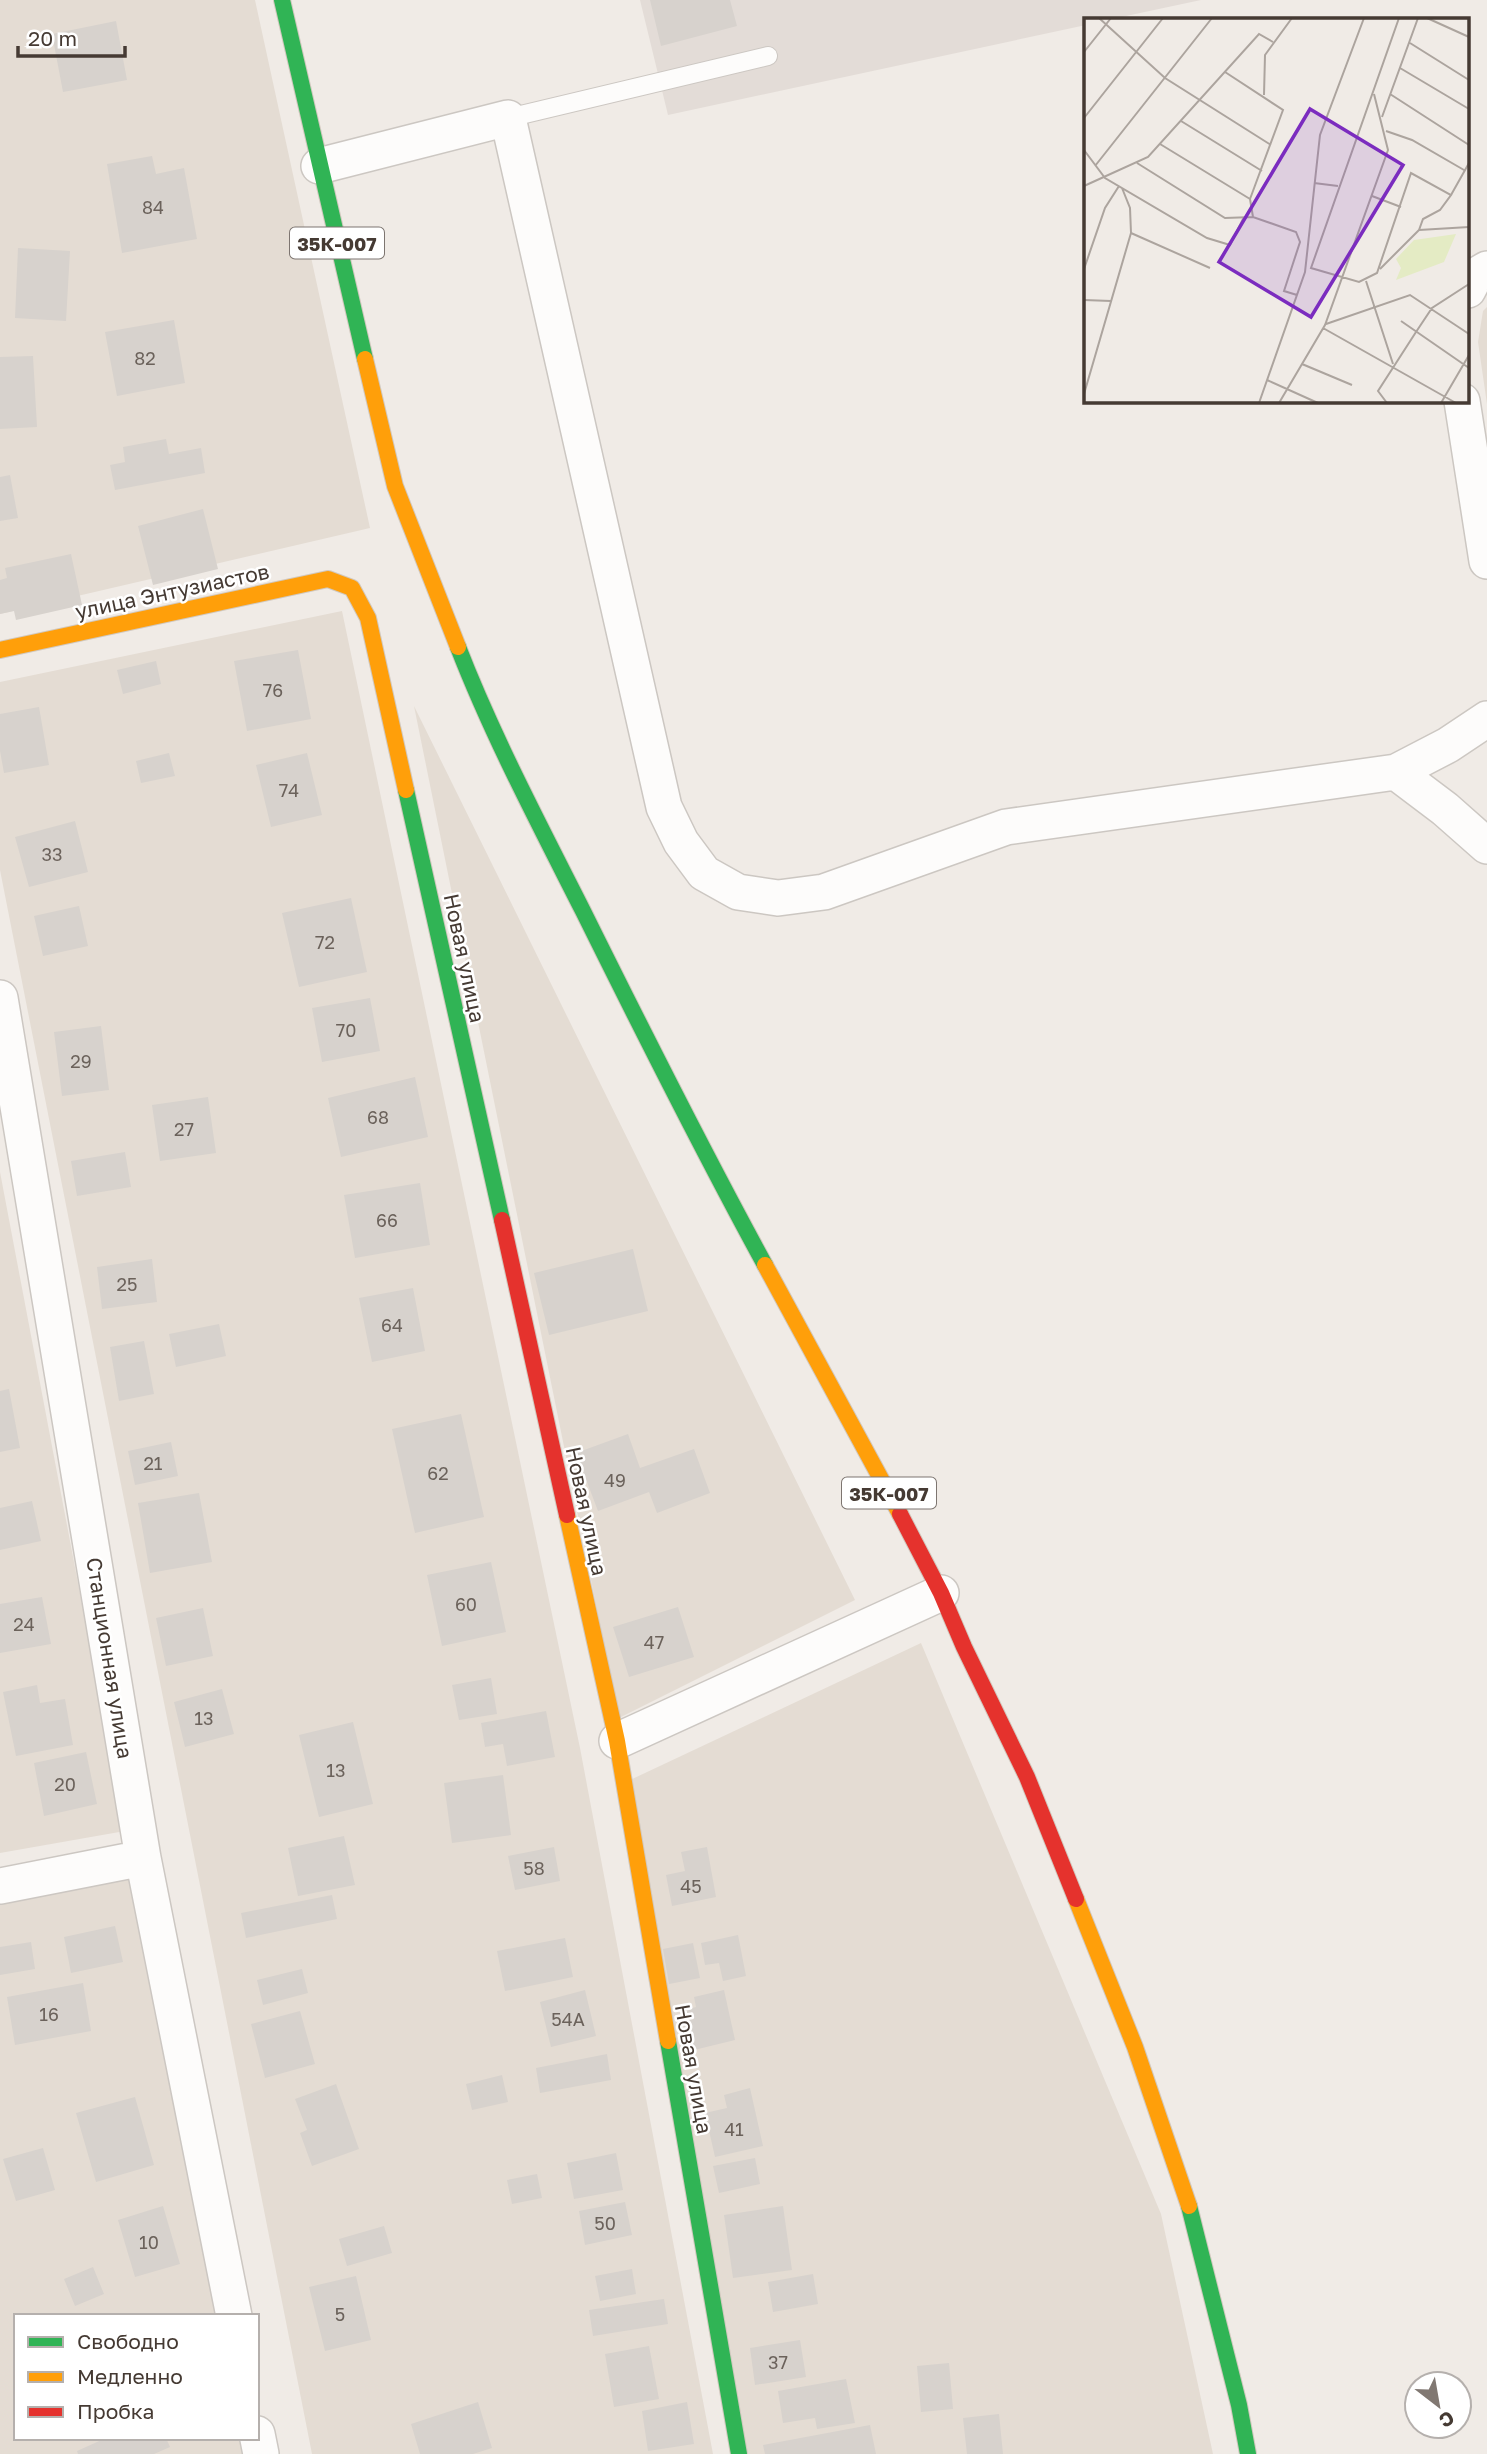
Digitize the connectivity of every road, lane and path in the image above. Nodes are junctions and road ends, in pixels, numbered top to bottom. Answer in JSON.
{"nodes":[{"id":1,"x":282,"y":0,"type":"edge"},
{"id":2,"x":768,"y":56,"type":"dead end"},
{"id":3,"x":508,"y":118,"type":"junction"},
{"id":4,"x":318,"y":166,"type":"junction"},
{"id":5,"x":1487,"y":269,"type":"edge"},
{"id":6,"x":1470,"y":286,"type":"edge"},
{"id":7,"x":1462,"y":402,"type":"edge"},
{"id":8,"x":1487,"y":561,"type":"edge"},
{"id":9,"x":352,"y":588,"type":"joint"},
{"id":10,"x":0,"y":650,"type":"edge"},
{"id":11,"x":1487,"y":719,"type":"edge"},
{"id":12,"x":1396,"y":772,"type":"junction"},
{"id":13,"x":1487,"y":846,"type":"edge"},
{"id":14,"x":0,"y":998,"type":"edge"},
{"id":15,"x":942,"y":1593,"type":"junction"},
{"id":16,"x":617,"y":1741,"type":"junction"},
{"id":17,"x":143,"y":1858,"type":"junction"},
{"id":18,"x":0,"y":1886,"type":"edge"},
{"id":19,"x":234,"y":2314,"type":"edge"},
{"id":20,"x":738,"y":2454,"type":"edge"},
{"id":21,"x":1248,"y":2454,"type":"edge"}],
"edges":[{"from":1,"to":4,"type":"main road","number":"35К-007"},
{"from":2,"to":3,"type":"lane"},
{"from":3,"to":4,"type":"street"},
{"from":3,"to":12,"type":"street"},
{"from":4,"to":15,"type":"main road","number":"35К-007"},
{"from":5,"to":6,"type":"street"},
{"from":7,"to":8,"type":"street"},
{"from":9,"to":10,"type":"main road","name":"улица Энтузиастов"},
{"from":9,"to":16,"type":"main road","name":"Новая улица"},
{"from":11,"to":12,"type":"street"},
{"from":12,"to":13,"type":"street"},
{"from":14,"to":17,"type":"street","name":"Станционная улица"},
{"from":15,"to":16,"type":"street"},
{"from":15,"to":21,"type":"main road","number":"35К-007"},
{"from":16,"to":20,"type":"main road","name":"Новая улица"},
{"from":17,"to":18,"type":"street"},
{"from":17,"to":19,"type":"street","name":"Станционная улица"}]}
